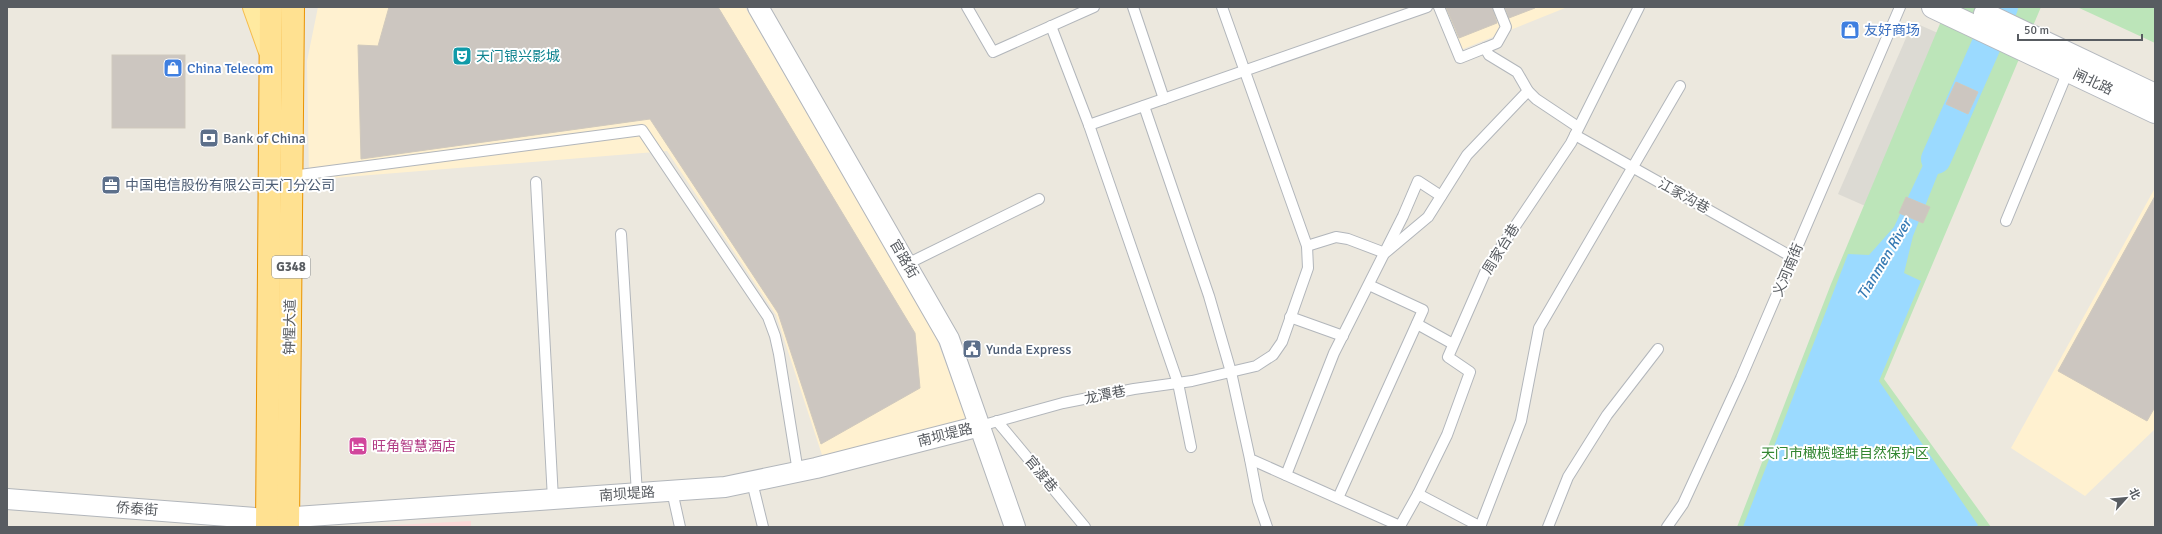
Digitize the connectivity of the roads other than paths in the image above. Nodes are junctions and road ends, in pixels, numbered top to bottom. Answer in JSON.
{"nodes":[{"id":1,"x":254,"y":7,"type":"edge"},
{"id":2,"x":271,"y":7,"type":"edge"},
{"id":3,"x":293,"y":7,"type":"edge"},
{"id":4,"x":758,"y":7,"type":"edge"},
{"id":5,"x":966,"y":7,"type":"edge"},
{"id":6,"x":1094,"y":7,"type":"edge"},
{"id":7,"x":1133,"y":7,"type":"edge"},
{"id":8,"x":1222,"y":7,"type":"edge"},
{"id":9,"x":1427,"y":7,"type":"edge"},
{"id":10,"x":1439,"y":7,"type":"edge"},
{"id":11,"x":1498,"y":7,"type":"edge"},
{"id":12,"x":1639,"y":7,"type":"edge"},
{"id":13,"x":1900,"y":7,"type":"edge"},
{"id":14,"x":1933,"y":7,"type":"edge"},
{"id":15,"x":1969,"y":7,"type":"edge"},
{"id":16,"x":1051,"y":26,"type":"junction"},
{"id":17,"x":2035,"y":46,"type":"junction"},
{"id":18,"x":1485,"y":48,"type":"junction"},
{"id":19,"x":271,"y":55,"type":"junction"},
{"id":20,"x":1245,"y":71,"type":"junction"},
{"id":21,"x":2068,"y":71,"type":"junction"},
{"id":22,"x":1680,"y":86,"type":"dead end"},
{"id":23,"x":1528,"y":91,"type":"junction"},
{"id":24,"x":2155,"y":95,"type":"edge"},
{"id":25,"x":1164,"y":99,"type":"junction"},
{"id":26,"x":1144,"y":106,"type":"junction"},
{"id":27,"x":2155,"y":112,"type":"edge"},
{"id":28,"x":1089,"y":125,"type":"junction"},
{"id":29,"x":1576,"y":131,"type":"junction"},
{"id":30,"x":1634,"y":168,"type":"junction"},
{"id":31,"x":292,"y":176,"type":"junction"},
{"id":32,"x":536,"y":182,"type":"dead end"},
{"id":33,"x":1441,"y":196,"type":"junction"},
{"id":34,"x":1038,"y":199,"type":"dead end"},
{"id":35,"x":2006,"y":221,"type":"dead end"},
{"id":36,"x":621,"y":234,"type":"dead end"},
{"id":37,"x":1307,"y":246,"type":"junction"},
{"id":38,"x":1385,"y":253,"type":"junction"},
{"id":39,"x":1794,"y":258,"type":"junction"},
{"id":40,"x":907,"y":264,"type":"junction"},
{"id":41,"x":1369,"y":285,"type":"junction"},
{"id":42,"x":1290,"y":317,"type":"junction"},
{"id":43,"x":1417,"y":324,"type":"junction"},
{"id":44,"x":1343,"y":336,"type":"junction"},
{"id":45,"x":1453,"y":344,"type":"junction"},
{"id":46,"x":1658,"y":349,"type":"dead end"},
{"id":47,"x":1232,"y":372,"type":"junction"},
{"id":48,"x":1178,"y":383,"type":"junction"},
{"id":49,"x":989,"y":424,"type":"junction"},
{"id":50,"x":1190,"y":447,"type":"dead end"},
{"id":51,"x":1250,"y":459,"type":"junction"},
{"id":52,"x":798,"y":472,"type":"junction"},
{"id":53,"x":1286,"y":476,"type":"junction"},
{"id":54,"x":752,"y":482,"type":"junction"},
{"id":55,"x":672,"y":491,"type":"junction"},
{"id":56,"x":637,"y":494,"type":"junction"},
{"id":57,"x":1418,"y":494,"type":"junction"},
{"id":58,"x":1338,"y":498,"type":"junction"},
{"id":59,"x":7,"y":499,"type":"edge"},
{"id":60,"x":553,"y":499,"type":"junction"},
{"id":61,"x":277,"y":522,"type":"edge"},
{"id":62,"x":680,"y":527,"type":"edge"},
{"id":63,"x":763,"y":527,"type":"edge"},
{"id":64,"x":1015,"y":527,"type":"edge"},
{"id":65,"x":1085,"y":527,"type":"edge"},
{"id":66,"x":1267,"y":527,"type":"edge"},
{"id":67,"x":1400,"y":527,"type":"edge"},
{"id":68,"x":1480,"y":527,"type":"edge"},
{"id":69,"x":1548,"y":527,"type":"edge"},
{"id":70,"x":1666,"y":527,"type":"edge"}],
"edges":[{"from":1,"to":19,"type":"main road"},
{"from":2,"to":19,"type":"highway","name":"钟惺大道","number":"G348"},
{"from":3,"to":31,"type":"highway","name":"钟惺大道","number":"G348"},
{"from":4,"to":40,"type":"street","name":"官路街"},
{"from":5,"to":16,"type":"lane"},
{"from":6,"to":16,"type":"lane"},
{"from":7,"to":25,"type":"lane"},
{"from":8,"to":20,"type":"lane","name":"龙潭巷"},
{"from":9,"to":20,"type":"lane"},
{"from":10,"to":18,"type":"lane"},
{"from":11,"to":18,"type":"lane"},
{"from":12,"to":29,"type":"lane","name":"周家台巷"},
{"from":13,"to":39,"type":"lane","name":"义河南街"},
{"from":14,"to":17,"type":"main road"},
{"from":15,"to":17,"type":"main road"},
{"from":16,"to":28,"type":"lane"},
{"from":17,"to":21,"type":"main road","name":"闸北路"},
{"from":17,"to":24,"type":"main road","name":"闸北路"},
{"from":18,"to":23,"type":"lane","name":"江家沟巷"},
{"from":19,"to":61,"type":"highway","name":"钟惺大道","number":"G348"},
{"from":20,"to":25,"type":"lane"},
{"from":20,"to":37,"type":"lane","name":"龙潭巷"},
{"from":21,"to":27,"type":"main road","name":"闸北路"},
{"from":21,"to":35,"type":"lane"},
{"from":22,"to":30,"type":"lane"},
{"from":23,"to":29,"type":"lane","name":"江家沟巷"},
{"from":23,"to":33,"type":"lane"},
{"from":25,"to":26,"type":"lane"},
{"from":26,"to":28,"type":"lane"},
{"from":26,"to":47,"type":"lane"},
{"from":28,"to":48,"type":"lane"},
{"from":29,"to":30,"type":"lane","name":"江家沟巷"},
{"from":29,"to":45,"type":"lane","name":"周家台巷"},
{"from":30,"to":39,"type":"lane","name":"江家沟巷"},
{"from":30,"to":68,"type":"lane"},
{"from":31,"to":52,"type":"lane"},
{"from":31,"to":61,"type":"highway","name":"钟惺大道","number":"G348"},
{"from":32,"to":60,"type":"lane"},
{"from":33,"to":38,"type":"lane"},
{"from":33,"to":38,"type":"lane"},
{"from":34,"to":40,"type":"lane"},
{"from":36,"to":56,"type":"lane"},
{"from":37,"to":38,"type":"lane"},
{"from":37,"to":42,"type":"lane","name":"龙潭巷"},
{"from":38,"to":41,"type":"lane"},
{"from":39,"to":70,"type":"lane","name":"义河南街"},
{"from":40,"to":49,"type":"street","name":"官路街"},
{"from":41,"to":43,"type":"lane"},
{"from":41,"to":44,"type":"lane"},
{"from":42,"to":44,"type":"lane"},
{"from":42,"to":47,"type":"lane","name":"龙潭巷"},
{"from":43,"to":45,"type":"lane"},
{"from":43,"to":58,"type":"lane"},
{"from":44,"to":53,"type":"lane"},
{"from":45,"to":57,"type":"lane","name":"周家台巷"},
{"from":46,"to":69,"type":"lane"},
{"from":47,"to":48,"type":"lane","name":"龙潭巷"},
{"from":47,"to":51,"type":"lane"},
{"from":48,"to":49,"type":"lane","name":"龙潭巷"},
{"from":48,"to":50,"type":"lane"},
{"from":49,"to":52,"type":"street","name":"南坝堤路"},
{"from":49,"to":64,"type":"street","name":"官路街"},
{"from":49,"to":65,"type":"lane","name":"官渡巷"},
{"from":51,"to":53,"type":"lane"},
{"from":51,"to":66,"type":"lane"},
{"from":52,"to":54,"type":"street","name":"南坝堤路"},
{"from":53,"to":58,"type":"lane"},
{"from":54,"to":55,"type":"street","name":"南坝堤路"},
{"from":54,"to":63,"type":"lane"},
{"from":55,"to":56,"type":"street","name":"南坝堤路"},
{"from":55,"to":62,"type":"lane"},
{"from":56,"to":60,"type":"street","name":"南坝堤路"},
{"from":57,"to":67,"type":"lane"},
{"from":57,"to":68,"type":"lane"},
{"from":58,"to":67,"type":"lane"},
{"from":59,"to":61,"type":"street","name":"侨泰街"},
{"from":60,"to":61,"type":"street","name":"南坝堤路"}]}
